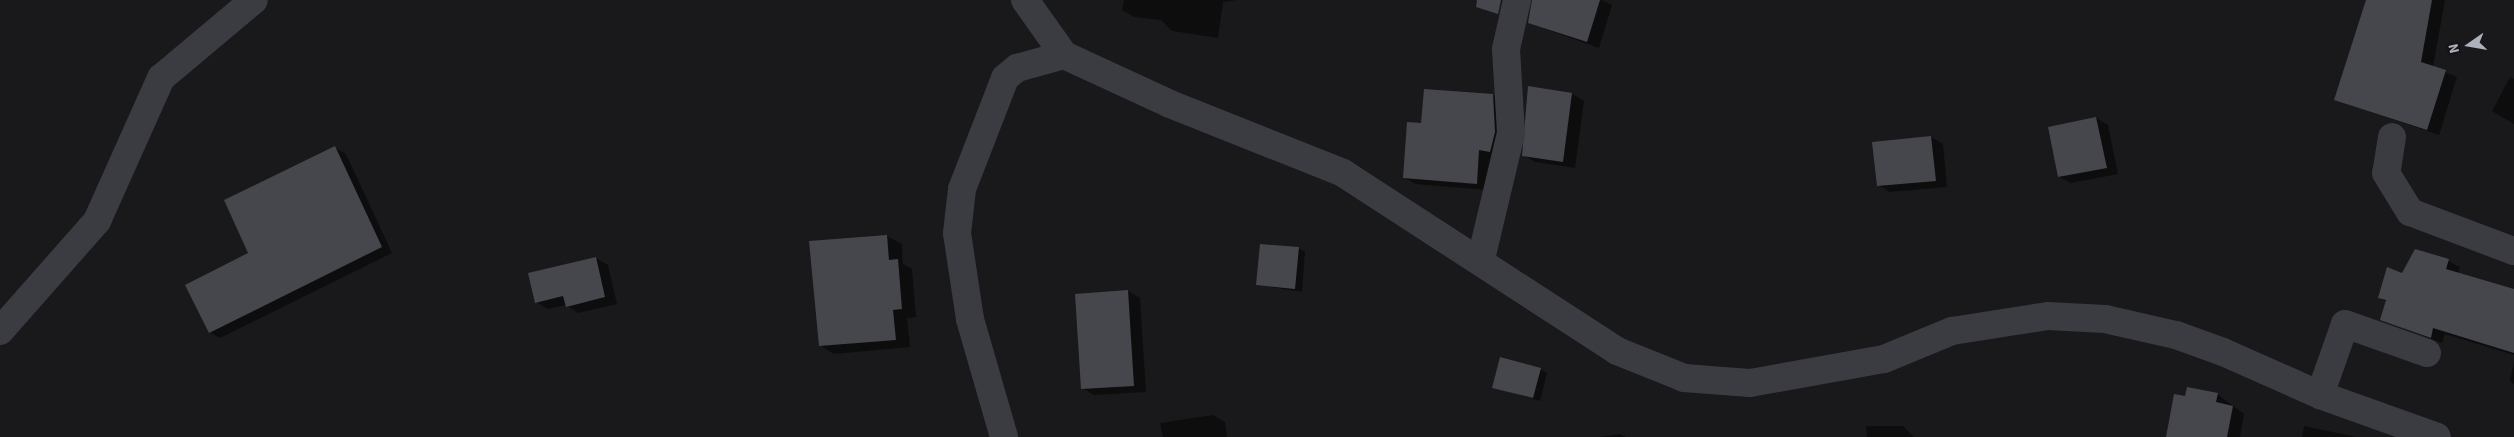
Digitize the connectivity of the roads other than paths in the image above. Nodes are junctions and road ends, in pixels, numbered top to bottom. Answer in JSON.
{"nodes":[{"id":1,"x":254,"y":0,"type":"edge"},
{"id":2,"x":1024,"y":0,"type":"edge"},
{"id":3,"x":1517,"y":0,"type":"edge"},
{"id":4,"x":1064,"y":55,"type":"junction"},
{"id":5,"x":2392,"y":137,"type":"dead end"},
{"id":6,"x":2514,"y":251,"type":"edge"},
{"id":7,"x":1481,"y":259,"type":"junction"},
{"id":8,"x":0,"y":331,"type":"edge"},
{"id":9,"x":2427,"y":353,"type":"dead end"},
{"id":10,"x":2320,"y":395,"type":"junction"},
{"id":11,"x":1004,"y":437,"type":"edge"},
{"id":12,"x":2437,"y":437,"type":"edge"}],
"edges":[{"from":1,"to":8,"type":"street"},
{"from":2,"to":4,"type":"street"},
{"from":3,"to":7,"type":"street"},
{"from":4,"to":7,"type":"street"},
{"from":4,"to":11,"type":"street"},
{"from":5,"to":6,"type":"street"},
{"from":7,"to":10,"type":"street"},
{"from":9,"to":10,"type":"street"},
{"from":10,"to":12,"type":"street"}]}
